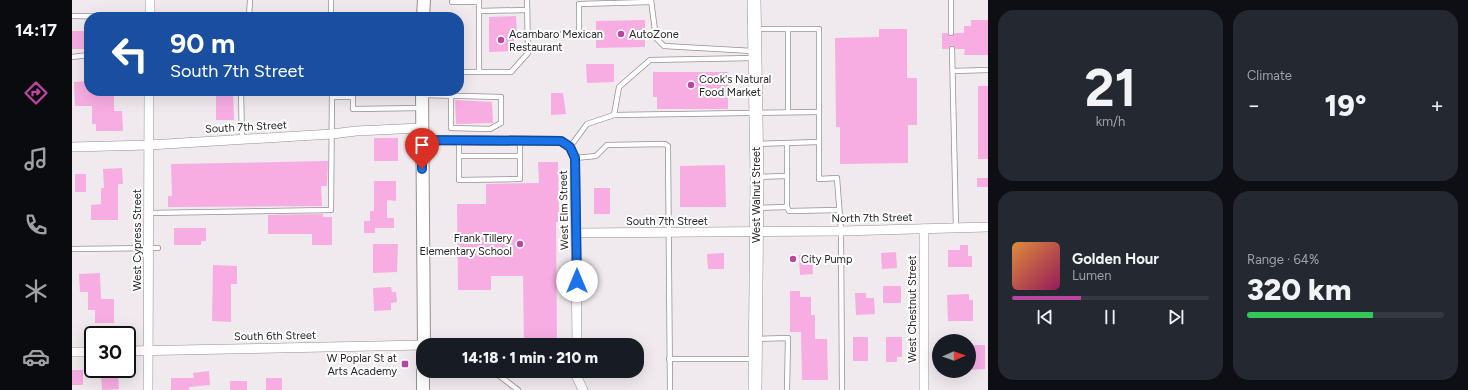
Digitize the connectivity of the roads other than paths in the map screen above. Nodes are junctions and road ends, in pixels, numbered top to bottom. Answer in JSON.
{"nodes":[{"id":1,"x":150,"y":0,"type":"edge"},
{"id":2,"x":250,"y":0,"type":"edge"},
{"id":3,"x":331,"y":0,"type":"edge"},
{"id":4,"x":424,"y":0,"type":"edge"},
{"id":5,"x":527,"y":0,"type":"edge"},
{"id":6,"x":754,"y":0,"type":"edge"},
{"id":7,"x":951,"y":0,"type":"edge"},
{"id":8,"x":479,"y":1,"type":"edge"},
{"id":9,"x":651,"y":1,"type":"edge"},
{"id":10,"x":452,"y":2,"type":"dead end"},
{"id":11,"x":527,"y":10,"type":"junction"},
{"id":12,"x":479,"y":11,"type":"junction"},
{"id":13,"x":150,"y":12,"type":"edge"},
{"id":14,"x":249,"y":12,"type":"edge"},
{"id":15,"x":331,"y":12,"type":"edge"},
{"id":16,"x":423,"y":12,"type":"edge"},
{"id":17,"x":72,"y":16,"type":"edge"},
{"id":18,"x":84,"y":16,"type":"edge"},
{"id":19,"x":755,"y":29,"type":"junction"},
{"id":20,"x":788,"y":29,"type":"junction"},
{"id":21,"x":563,"y":33,"type":"dead end"},
{"id":22,"x":951,"y":33,"type":"dead end"},
{"id":23,"x":952,"y":49,"type":"dead end"},
{"id":24,"x":755,"y":55,"type":"junction"},
{"id":25,"x":84,"y":56,"type":"edge"},
{"id":26,"x":72,"y":57,"type":"edge"},
{"id":27,"x":988,"y":70,"type":"edge"},
{"id":28,"x":952,"y":71,"type":"junction"},
{"id":29,"x":464,"y":72,"type":"edge"},
{"id":30,"x":479,"y":72,"type":"junction"},
{"id":31,"x":149,"y":96,"type":"edge"},
{"id":32,"x":241,"y":96,"type":"edge"},
{"id":33,"x":422,"y":96,"type":"edge"},
{"id":34,"x":451,"y":96,"type":"joint"},
{"id":35,"x":332,"y":97,"type":"joint"},
{"id":36,"x":422,"y":108,"type":"junction"},
{"id":37,"x":756,"y":112,"type":"junction"},
{"id":38,"x":788,"y":112,"type":"junction"},
{"id":39,"x":819,"y":112,"type":"junction"},
{"id":40,"x":614,"y":115,"type":"junction"},
{"id":41,"x":332,"y":134,"type":"junction"},
{"id":42,"x":422,"y":134,"type":"junction"},
{"id":43,"x":242,"y":140,"type":"junction"},
{"id":44,"x":459,"y":140,"type":"junction"},
{"id":45,"x":520,"y":141,"type":"junction"},
{"id":46,"x":819,"y":142,"type":"junction"},
{"id":47,"x":787,"y":143,"type":"junction"},
{"id":48,"x":756,"y":144,"type":"junction"},
{"id":49,"x":149,"y":145,"type":"junction"},
{"id":50,"x":72,"y":146,"type":"edge"},
{"id":51,"x":570,"y":147,"type":"junction"},
{"id":52,"x":459,"y":156,"type":"junction"},
{"id":53,"x":520,"y":156,"type":"junction"},
{"id":54,"x":575,"y":158,"type":"junction"},
{"id":55,"x":787,"y":176,"type":"junction"},
{"id":56,"x":757,"y":177,"type":"junction"},
{"id":57,"x":787,"y":207,"type":"junction"},
{"id":58,"x":757,"y":208,"type":"junction"},
{"id":59,"x":839,"y":210,"type":"junction"},
{"id":60,"x":149,"y":213,"type":"junction"},
{"id":61,"x":988,"y":227,"type":"edge"},
{"id":62,"x":956,"y":228,"type":"junction"},
{"id":63,"x":924,"y":229,"type":"junction"},
{"id":64,"x":841,"y":231,"type":"junction"},
{"id":65,"x":757,"y":232,"type":"junction"},
{"id":66,"x":577,"y":233,"type":"junction"},
{"id":67,"x":669,"y":233,"type":"junction"},
{"id":68,"x":158,"y":248,"type":"dead end"},
{"id":69,"x":72,"y":249,"type":"edge"},
{"id":70,"x":148,"y":249,"type":"junction"},
{"id":71,"x":423,"y":338,"type":"edge"},
{"id":72,"x":577,"y":338,"type":"edge"},
{"id":73,"x":756,"y":339,"type":"junction"},
{"id":74,"x":416,"y":345,"type":"edge"},
{"id":75,"x":148,"y":351,"type":"junction"},
{"id":76,"x":72,"y":352,"type":"edge"},
{"id":77,"x":84,"y":352,"type":"edge"},
{"id":78,"x":136,"y":352,"type":"edge"},
{"id":79,"x":669,"y":359,"type":"junction"},
{"id":80,"x":756,"y":359,"type":"junction"},
{"id":81,"x":423,"y":378,"type":"edge"},
{"id":82,"x":502,"y":378,"type":"edge"},
{"id":83,"x":579,"y":378,"type":"edge"},
{"id":84,"x":148,"y":390,"type":"edge"},
{"id":85,"x":423,"y":390,"type":"edge"},
{"id":86,"x":518,"y":390,"type":"edge"},
{"id":87,"x":582,"y":390,"type":"edge"},
{"id":88,"x":670,"y":390,"type":"edge"},
{"id":89,"x":755,"y":390,"type":"edge"},
{"id":90,"x":787,"y":390,"type":"edge"},
{"id":91,"x":842,"y":390,"type":"edge"},
{"id":92,"x":924,"y":390,"type":"edge"}],
"edges":[{"from":1,"to":13,"type":"street"},
{"from":2,"to":14,"type":"lane"},
{"from":3,"to":15,"type":"lane"},
{"from":4,"to":16,"type":"street"},
{"from":5,"to":11,"type":"lane"},
{"from":6,"to":19,"type":"main road","name":"West Walnut Street"},
{"from":7,"to":22,"type":"lane"},
{"from":8,"to":10,"type":"lane"},
{"from":8,"to":12,"type":"lane"},
{"from":9,"to":21,"type":"lane"},
{"from":9,"to":24,"type":"lane"},
{"from":11,"to":12,"type":"lane"},
{"from":11,"to":30,"type":"lane"},
{"from":12,"to":30,"type":"lane"},
{"from":17,"to":18,"type":"lane"},
{"from":19,"to":20,"type":"lane"},
{"from":19,"to":24,"type":"main road","name":"West Walnut Street"},
{"from":20,"to":38,"type":"lane"},
{"from":20,"to":39,"type":"lane"},
{"from":23,"to":28,"type":"lane"},
{"from":24,"to":37,"type":"main road","name":"West Walnut Street"},
{"from":24,"to":40,"type":"lane"},
{"from":25,"to":26,"type":"lane"},
{"from":27,"to":28,"type":"lane"},
{"from":28,"to":62,"type":"lane"},
{"from":29,"to":30,"type":"lane"},
{"from":31,"to":49,"type":"street","name":"West Cypress Street"},
{"from":32,"to":43,"type":"lane"},
{"from":33,"to":36,"type":"street"},
{"from":34,"to":34,"type":"lane"},
{"from":35,"to":36,"type":"lane"},
{"from":35,"to":41,"type":"lane"},
{"from":36,"to":42,"type":"street"},
{"from":37,"to":38,"type":"lane"},
{"from":37,"to":40,"type":"lane"},
{"from":37,"to":48,"type":"main road","name":"West Walnut Street"},
{"from":38,"to":39,"type":"lane"},
{"from":39,"to":46,"type":"lane"},
{"from":40,"to":51,"type":"lane"},
{"from":41,"to":42,"type":"street","name":"South 7th Street"},
{"from":41,"to":43,"type":"street","name":"South 7th Street"},
{"from":41,"to":60,"type":"lane"},
{"from":42,"to":44,"type":"street","name":"South 7th Street"},
{"from":42,"to":71,"type":"street"},
{"from":43,"to":49,"type":"street","name":"South 7th Street"},
{"from":44,"to":45,"type":"street","name":"South 7th Street"},
{"from":44,"to":52,"type":"lane"},
{"from":45,"to":51,"type":"street","name":"South 7th Street"},
{"from":45,"to":53,"type":"lane"},
{"from":46,"to":47,"type":"lane"},
{"from":46,"to":59,"type":"lane"},
{"from":47,"to":48,"type":"lane"},
{"from":47,"to":55,"type":"lane"},
{"from":48,"to":56,"type":"main road","name":"West Walnut Street"},
{"from":49,"to":50,"type":"street","name":"South 7th Street"},
{"from":49,"to":60,"type":"street","name":"West Cypress Street"},
{"from":51,"to":54,"type":"street","name":"West Elm Street"},
{"from":52,"to":53,"type":"lane"},
{"from":52,"to":53,"type":"lane"},
{"from":54,"to":66,"type":"street","name":"West Elm Street"},
{"from":54,"to":67,"type":"lane"},
{"from":55,"to":56,"type":"lane"},
{"from":55,"to":57,"type":"lane"},
{"from":56,"to":58,"type":"main road","name":"West Walnut Street"},
{"from":57,"to":58,"type":"lane"},
{"from":57,"to":59,"type":"lane"},
{"from":58,"to":65,"type":"main road","name":"West Walnut Street"},
{"from":59,"to":64,"type":"lane"},
{"from":60,"to":70,"type":"street","name":"West Cypress Street"},
{"from":61,"to":62,"type":"street","name":"North 7th Street"},
{"from":62,"to":63,"type":"street","name":"North 7th Street"},
{"from":63,"to":64,"type":"street","name":"North 7th Street"},
{"from":63,"to":92,"type":"street","name":"West Chestnut Street"},
{"from":64,"to":65,"type":"street","name":"North 7th Street"},
{"from":64,"to":91,"type":"lane"},
{"from":65,"to":67,"type":"street","name":"South 7th Street"},
{"from":65,"to":73,"type":"main road","name":"West Walnut Street"},
{"from":66,"to":67,"type":"street","name":"South 7th Street"},
{"from":66,"to":72,"type":"street","name":"West Elm Street"},
{"from":67,"to":79,"type":"lane"},
{"from":68,"to":70,"type":"lane"},
{"from":69,"to":70,"type":"lane"},
{"from":70,"to":75,"type":"street","name":"West Cypress Street"},
{"from":73,"to":80,"type":"main road","name":"West Walnut Street"},
{"from":73,"to":90,"type":"lane"},
{"from":74,"to":75,"type":"street","name":"South 6th Street"},
{"from":75,"to":78,"type":"street","name":"South 6th Street"},
{"from":75,"to":84,"type":"street","name":"West Cypress Street"},
{"from":76,"to":77,"type":"street"},
{"from":79,"to":80,"type":"lane"},
{"from":79,"to":88,"type":"lane"},
{"from":80,"to":89,"type":"main road","name":"West Walnut Street"},
{"from":81,"to":85,"type":"street"},
{"from":82,"to":86,"type":"lane"},
{"from":83,"to":87,"type":"street"}]}
